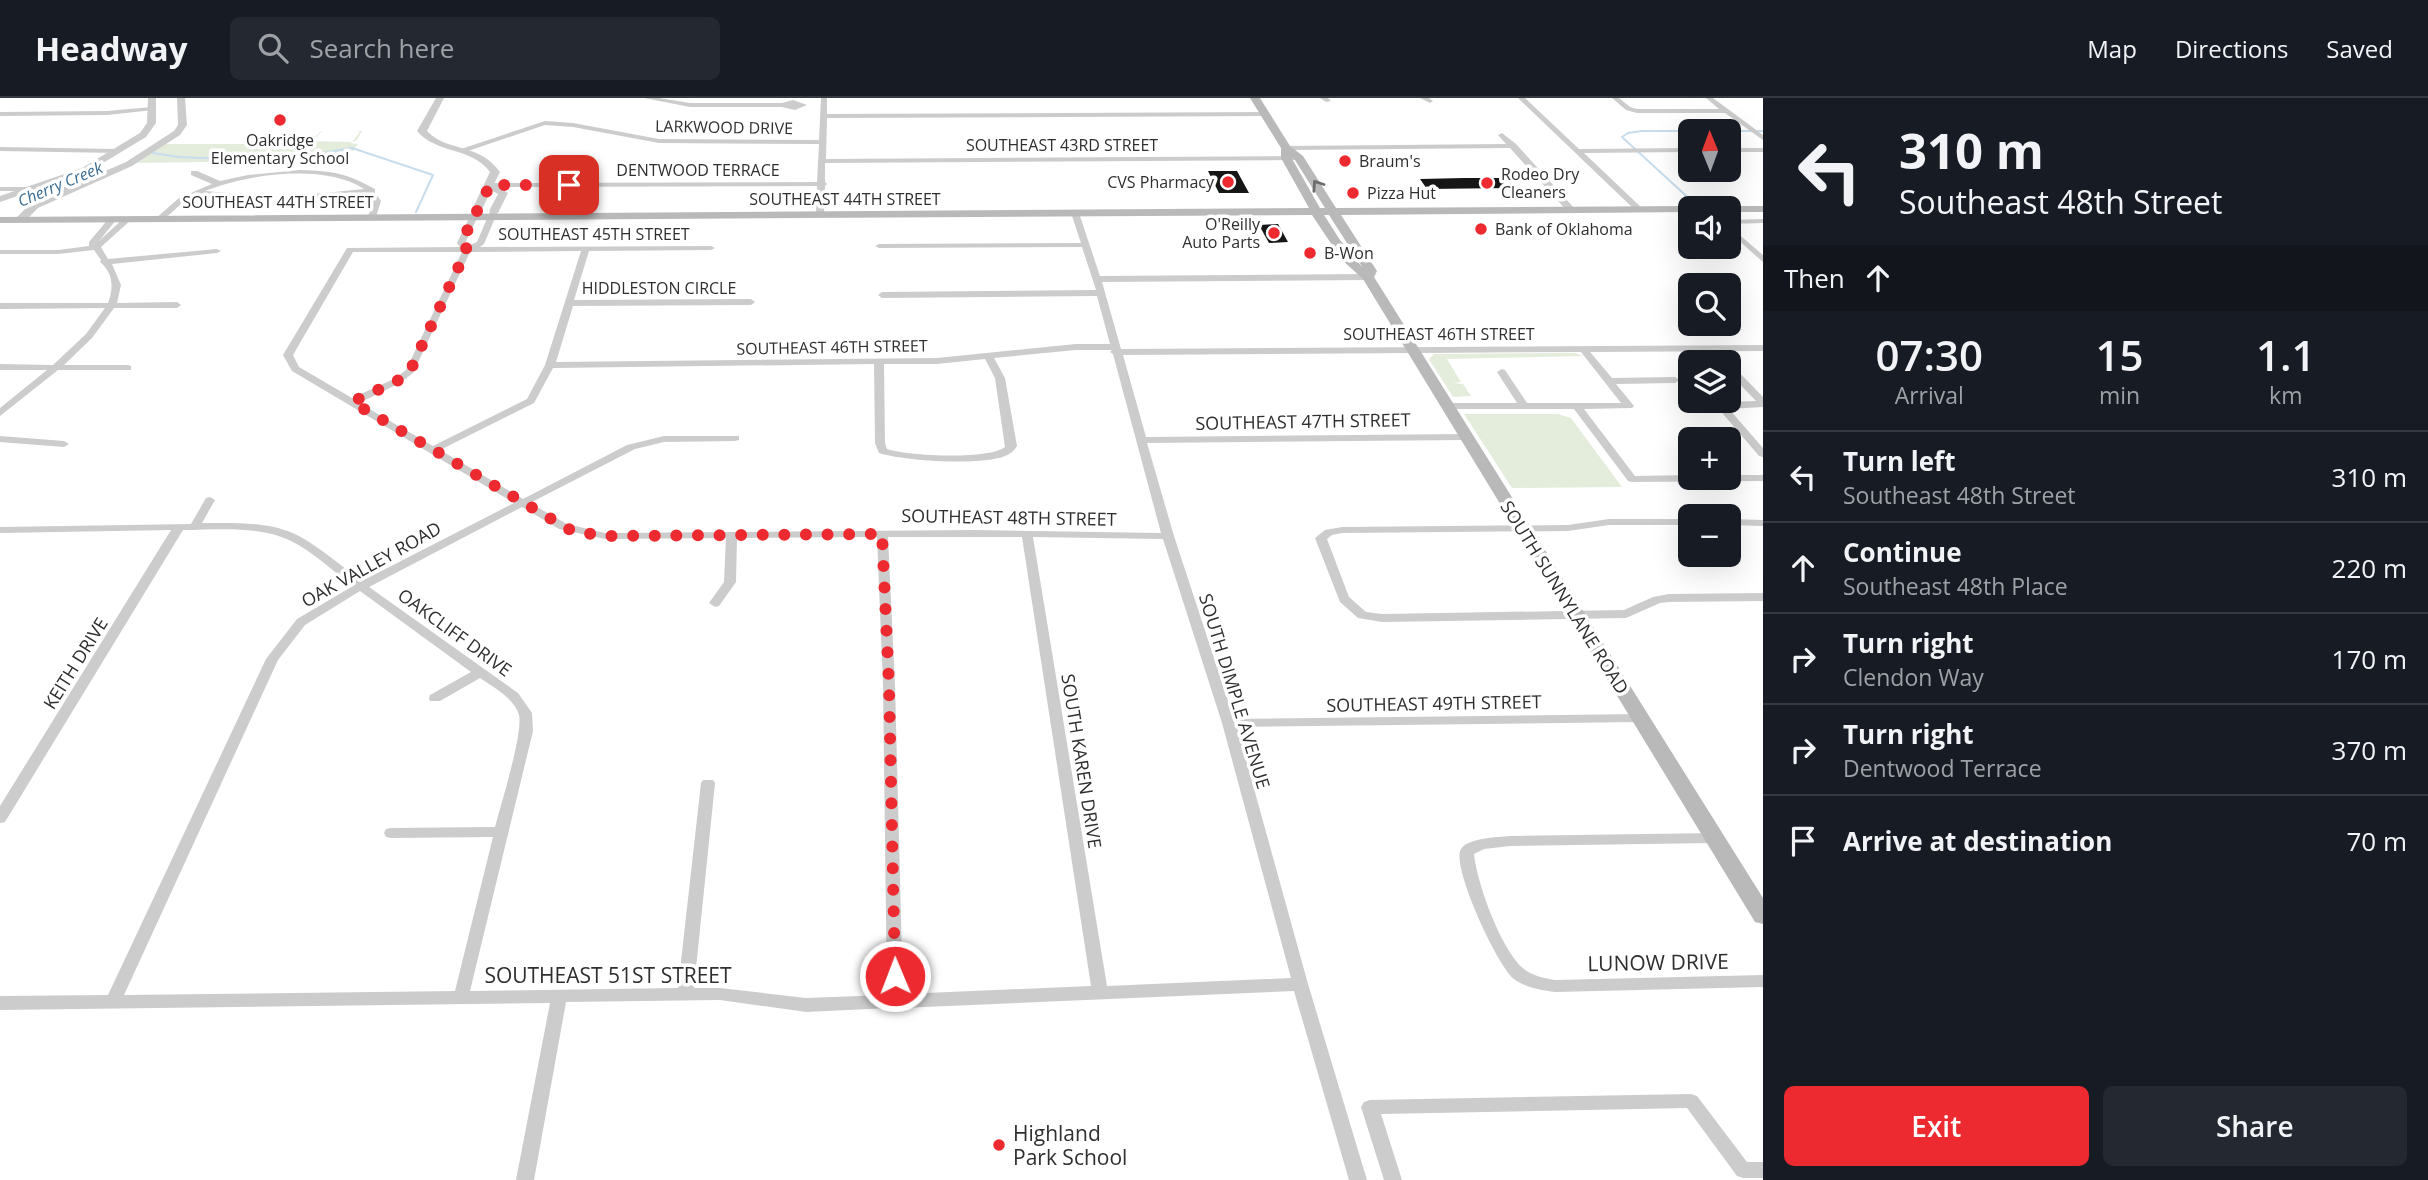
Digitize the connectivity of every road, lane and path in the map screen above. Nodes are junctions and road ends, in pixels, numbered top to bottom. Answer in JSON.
{"nodes":[{"id":1,"x":181,"y":98,"type":"edge"},
{"id":2,"x":440,"y":98,"type":"edge"},
{"id":3,"x":647,"y":98,"type":"edge"},
{"id":4,"x":824,"y":98,"type":"edge"},
{"id":5,"x":1255,"y":98,"type":"edge"},
{"id":6,"x":1521,"y":98,"type":"edge"},
{"id":7,"x":1615,"y":98,"type":"edge"},
{"id":8,"x":1709,"y":98,"type":"edge"},
{"id":9,"x":741,"y":102,"type":"edge"},
{"id":10,"x":152,"y":103,"type":"edge"},
{"id":11,"x":782,"y":105,"type":"dead end"},
{"id":12,"x":1727,"y":111,"type":"junction"},
{"id":13,"x":0,"y":114,"type":"edge"},
{"id":14,"x":1265,"y":114,"type":"junction"},
{"id":15,"x":824,"y":116,"type":"junction"},
{"id":16,"x":1502,"y":135,"type":"dead end"},
{"id":17,"x":1763,"y":138,"type":"edge"},
{"id":18,"x":823,"y":142,"type":"junction"},
{"id":19,"x":1513,"y":146,"type":"junction"},
{"id":20,"x":0,"y":149,"type":"edge"},
{"id":21,"x":462,"y":150,"type":"junction"},
{"id":22,"x":1678,"y":150,"type":"edge"},
{"id":23,"x":1741,"y":150,"type":"edge"},
{"id":24,"x":1763,"y":150,"type":"edge"},
{"id":25,"x":117,"y":151,"type":"junction"},
{"id":26,"x":1579,"y":151,"type":"junction"},
{"id":27,"x":1286,"y":153,"type":"junction"},
{"id":28,"x":824,"y":161,"type":"junction"},
{"id":29,"x":194,"y":173,"type":"dead end"},
{"id":30,"x":220,"y":184,"type":"junction"},
{"id":31,"x":823,"y":184,"type":"junction"},
{"id":32,"x":490,"y":185,"type":"junction"},
{"id":33,"x":0,"y":189,"type":"edge"},
{"id":34,"x":26,"y":189,"type":"junction"},
{"id":35,"x":56,"y":189,"type":"joint"},
{"id":36,"x":70,"y":189,"type":"junction"},
{"id":37,"x":372,"y":191,"type":"junction"},
{"id":38,"x":196,"y":193,"type":"junction"},
{"id":39,"x":253,"y":197,"type":"dead end"},
{"id":40,"x":304,"y":197,"type":"dead end"},
{"id":41,"x":0,"y":199,"type":"edge"},
{"id":42,"x":481,"y":200,"type":"junction"},
{"id":43,"x":499,"y":200,"type":"junction"},
{"id":44,"x":1639,"y":209,"type":"junction"},
{"id":45,"x":1678,"y":209,"type":"edge"},
{"id":46,"x":1741,"y":209,"type":"edge"},
{"id":47,"x":1763,"y":209,"type":"edge"},
{"id":48,"x":1572,"y":210,"type":"junction"},
{"id":49,"x":1335,"y":211,"type":"junction"},
{"id":50,"x":1318,"y":212,"type":"junction"},
{"id":51,"x":1075,"y":213,"type":"junction"},
{"id":52,"x":475,"y":214,"type":"junction"},
{"id":53,"x":493,"y":214,"type":"junction"},
{"id":54,"x":820,"y":214,"type":"junction"},
{"id":55,"x":372,"y":217,"type":"junction"},
{"id":56,"x":113,"y":219,"type":"junction"},
{"id":57,"x":128,"y":219,"type":"junction"},
{"id":58,"x":159,"y":219,"type":"junction"},
{"id":59,"x":0,"y":220,"type":"edge"},
{"id":60,"x":20,"y":220,"type":"junction"},
{"id":61,"x":1763,"y":221,"type":"edge"},
{"id":62,"x":1741,"y":222,"type":"edge"},
{"id":63,"x":1741,"y":239,"type":"edge"},
{"id":64,"x":1086,"y":245,"type":"junction"},
{"id":65,"x":878,"y":246,"type":"dead end"},
{"id":66,"x":97,"y":247,"type":"junction"},
{"id":67,"x":711,"y":248,"type":"dead end"},
{"id":68,"x":467,"y":249,"type":"junction"},
{"id":69,"x":586,"y":249,"type":"junction"},
{"id":70,"x":350,"y":250,"type":"joint"},
{"id":71,"x":217,"y":251,"type":"dead end"},
{"id":72,"x":0,"y":252,"type":"edge"},
{"id":73,"x":1763,"y":259,"type":"edge"},
{"id":74,"x":104,"y":262,"type":"junction"},
{"id":75,"x":1368,"y":277,"type":"junction"},
{"id":76,"x":1097,"y":279,"type":"junction"},
{"id":77,"x":1099,"y":293,"type":"junction"},
{"id":78,"x":882,"y":295,"type":"dead end"},
{"id":79,"x":751,"y":302,"type":"dead end"},
{"id":80,"x":568,"y":303,"type":"junction"},
{"id":81,"x":114,"y":305,"type":"junction"},
{"id":82,"x":177,"y":305,"type":"dead end"},
{"id":83,"x":0,"y":306,"type":"edge"},
{"id":84,"x":1763,"y":348,"type":"edge"},
{"id":85,"x":1712,"y":349,"type":"joint"},
{"id":86,"x":1115,"y":350,"type":"junction"},
{"id":87,"x":1412,"y":350,"type":"junction"},
{"id":88,"x":1584,"y":350,"type":"junction"},
{"id":89,"x":988,"y":356,"type":"junction"},
{"id":90,"x":879,"y":362,"type":"junction"},
{"id":91,"x":550,"y":365,"type":"junction"},
{"id":92,"x":56,"y":366,"type":"junction"},
{"id":93,"x":0,"y":367,"type":"edge"},
{"id":94,"x":128,"y":368,"type":"dead end"},
{"id":95,"x":1502,"y":372,"type":"dead end"},
{"id":96,"x":1675,"y":380,"type":"dead end"},
{"id":97,"x":1741,"y":380,"type":"edge"},
{"id":98,"x":1610,"y":381,"type":"junction"},
{"id":99,"x":352,"y":402,"type":"junction"},
{"id":100,"x":1763,"y":404,"type":"edge"},
{"id":101,"x":1447,"y":406,"type":"junction"},
{"id":102,"x":1524,"y":406,"type":"junction"},
{"id":103,"x":1577,"y":406,"type":"junction"},
{"id":104,"x":0,"y":414,"type":"edge"},
{"id":105,"x":1466,"y":437,"type":"junction"},
{"id":106,"x":735,"y":438,"type":"dead end"},
{"id":107,"x":0,"y":439,"type":"edge"},
{"id":108,"x":1140,"y":440,"type":"junction"},
{"id":109,"x":64,"y":444,"type":"dead end"},
{"id":110,"x":432,"y":450,"type":"junction"},
{"id":111,"x":1763,"y":454,"type":"edge"},
{"id":112,"x":1763,"y":478,"type":"edge"},
{"id":113,"x":210,"y":500,"type":"dead end"},
{"id":114,"x":521,"y":503,"type":"junction"},
{"id":115,"x":1678,"y":522,"type":"edge"},
{"id":116,"x":1741,"y":522,"type":"edge"},
{"id":117,"x":1763,"y":523,"type":"edge"},
{"id":118,"x":179,"y":527,"type":"junction"},
{"id":119,"x":194,"y":527,"type":"junction"},
{"id":120,"x":1522,"y":528,"type":"junction"},
{"id":121,"x":0,"y":530,"type":"edge"},
{"id":122,"x":1329,"y":531,"type":"joint"},
{"id":123,"x":882,"y":534,"type":"junction"},
{"id":124,"x":732,"y":535,"type":"junction"},
{"id":125,"x":1027,"y":535,"type":"junction"},
{"id":126,"x":1168,"y":536,"type":"junction"},
{"id":127,"x":361,"y":586,"type":"junction"},
{"id":128,"x":1763,"y":597,"type":"edge"},
{"id":129,"x":715,"y":603,"type":"dead end"},
{"id":130,"x":1362,"y":615,"type":"joint"},
{"id":131,"x":1576,"y":615,"type":"junction"},
{"id":132,"x":479,"y":673,"type":"junction"},
{"id":133,"x":435,"y":698,"type":"dead end"},
{"id":134,"x":1640,"y":718,"type":"junction"},
{"id":135,"x":1228,"y":723,"type":"junction"},
{"id":136,"x":708,"y":783,"type":"dead end"},
{"id":137,"x":0,"y":818,"type":"edge"},
{"id":138,"x":501,"y":832,"type":"junction"},
{"id":139,"x":391,"y":833,"type":"dead end"},
{"id":140,"x":1715,"y":838,"type":"junction"},
{"id":141,"x":1467,"y":850,"type":"joint"},
{"id":142,"x":1763,"y":916,"type":"edge"},
{"id":143,"x":1763,"y":981,"type":"edge"},
{"id":144,"x":1300,"y":984,"type":"junction"},
{"id":145,"x":1100,"y":993,"type":"junction"},
{"id":146,"x":685,"y":994,"type":"junction"},
{"id":147,"x":559,"y":996,"type":"junction"},
{"id":148,"x":461,"y":997,"type":"junction"},
{"id":149,"x":113,"y":1002,"type":"junction"},
{"id":150,"x":0,"y":1003,"type":"edge"},
{"id":151,"x":895,"y":1003,"type":"junction"},
{"id":152,"x":1763,"y":1170,"type":"edge"},
{"id":153,"x":525,"y":1180,"type":"edge"},
{"id":154,"x":1358,"y":1180,"type":"edge"},
{"id":155,"x":1393,"y":1180,"type":"edge"}],
"edges":[{"from":1,"to":36,"type":"street"},
{"from":2,"to":21,"type":"street"},
{"from":3,"to":9,"type":"street"},
{"from":4,"to":15,"type":"street"},
{"from":5,"to":14,"type":"main road","name":"SOUTH SUNNYLANE ROAD"},
{"from":6,"to":26,"type":"street"},
{"from":7,"to":12,"type":"street"},
{"from":8,"to":12,"type":"street"},
{"from":9,"to":11,"type":"street"},
{"from":10,"to":13,"type":"street"},
{"from":10,"to":25,"type":"street"},
{"from":12,"to":17,"type":"street"},
{"from":14,"to":15,"type":"street"},
{"from":14,"to":27,"type":"main road","name":"SOUTH SUNNYLANE ROAD"},
{"from":15,"to":18,"type":"street"},
{"from":16,"to":19,"type":"street"},
{"from":18,"to":21,"type":"street","name":"LARKWOOD DRIVE"},
{"from":18,"to":28,"type":"street"},
{"from":19,"to":27,"type":"street","name":"SOUTHEAST 43RD STREET"},
{"from":19,"to":48,"type":"street"},
{"from":20,"to":25,"type":"street"},
{"from":21,"to":32,"type":"street"},
{"from":22,"to":26,"type":"street"},
{"from":23,"to":24,"type":"street"},
{"from":25,"to":34,"type":"street"},
{"from":26,"to":44,"type":"street"},
{"from":27,"to":28,"type":"street","name":"SOUTHEAST 43RD STREET"},
{"from":49,"to":27,"type":"main road","name":"SOUTH SUNNYLANE ROAD","one_way":true},
{"from":27,"to":50,"type":"main road","name":"SOUTH SUNNYLANE ROAD"},
{"from":28,"to":31,"type":"street"},
{"from":29,"to":30,"type":"street"},
{"from":30,"to":37,"type":"street"},
{"from":30,"to":38,"type":"street"},
{"from":31,"to":32,"type":"street","name":"DENTWOOD TERRACE"},
{"from":31,"to":54,"type":"street"},
{"from":32,"to":42,"type":"street"},
{"from":32,"to":43,"type":"street"},
{"from":33,"to":34,"type":"street"},
{"from":34,"to":35,"type":"street"},
{"from":34,"to":41,"type":"street"},
{"from":35,"to":36,"type":"street"},
{"from":36,"to":60,"type":"street"},
{"from":37,"to":40,"type":"street"},
{"from":37,"to":55,"type":"street"},
{"from":38,"to":39,"type":"street"},
{"from":38,"to":58,"type":"street"},
{"from":42,"to":43,"type":"street"},
{"from":42,"to":52,"type":"street"},
{"from":43,"to":53,"type":"street"},
{"from":44,"to":45,"type":"main road","name":"SOUTHEAST 44TH STREET"},
{"from":44,"to":48,"type":"main road","name":"SOUTHEAST 44TH STREET"},
{"from":46,"to":47,"type":"main road"},
{"from":48,"to":49,"type":"main road","name":"SOUTHEAST 44TH STREET"},
{"from":49,"to":50,"type":"main road","name":"SOUTHEAST 44TH STREET"},
{"from":49,"to":75,"type":"main road","name":"SOUTH SUNNYLANE ROAD"},
{"from":50,"to":51,"type":"main road","name":"SOUTHEAST 44TH STREET"},
{"from":50,"to":75,"type":"main road","name":"SOUTH SUNNYLANE ROAD"},
{"from":51,"to":54,"type":"main road","name":"SOUTHEAST 44TH STREET"},
{"from":51,"to":64,"type":"street","name":"SOUTH DIMPLE AVENUE"},
{"from":52,"to":53,"type":"main road","name":"SOUTHEAST 44TH STREET"},
{"from":52,"to":55,"type":"main road","name":"SOUTHEAST 44TH STREET"},
{"from":52,"to":68,"type":"street"},
{"from":53,"to":54,"type":"main road","name":"SOUTHEAST 44TH STREET"},
{"from":53,"to":68,"type":"street"},
{"from":55,"to":58,"type":"main road","name":"SOUTHEAST 44TH STREET"},
{"from":56,"to":57,"type":"main road","name":"SOUTHEAST 44TH STREET"},
{"from":56,"to":60,"type":"main road","name":"SOUTHEAST 44TH STREET"},
{"from":56,"to":66,"type":"street"},
{"from":57,"to":58,"type":"main road","name":"SOUTHEAST 44TH STREET"},
{"from":57,"to":66,"type":"street"},
{"from":59,"to":60,"type":"main road","name":"SOUTHEAST 44TH STREET"},
{"from":61,"to":62,"type":"street"},
{"from":63,"to":73,"type":"street"},
{"from":64,"to":65,"type":"street"},
{"from":64,"to":76,"type":"street","name":"SOUTH DIMPLE AVENUE"},
{"from":66,"to":72,"type":"street"},
{"from":66,"to":74,"type":"street"},
{"from":67,"to":69,"type":"street","name":"SOUTHEAST 45TH STREET"},
{"from":68,"to":69,"type":"street","name":"SOUTHEAST 45TH STREET"},
{"from":68,"to":70,"type":"street","name":"SOUTHEAST 45TH STREET"},
{"from":68,"to":99,"type":"street"},
{"from":69,"to":80,"type":"street"},
{"from":70,"to":99,"type":"street","name":"SOUTHEAST 48TH STREET"},
{"from":71,"to":74,"type":"street"},
{"from":74,"to":81,"type":"street"},
{"from":75,"to":76,"type":"street"},
{"from":75,"to":87,"type":"main road","name":"SOUTH SUNNYLANE ROAD"},
{"from":76,"to":77,"type":"street","name":"SOUTH DIMPLE AVENUE"},
{"from":77,"to":78,"type":"street"},
{"from":77,"to":86,"type":"street","name":"SOUTH DIMPLE AVENUE"},
{"from":79,"to":80,"type":"street","name":"HIDDLESTON CIRCLE"},
{"from":80,"to":91,"type":"street"},
{"from":81,"to":82,"type":"street"},
{"from":81,"to":83,"type":"street"},
{"from":81,"to":92,"type":"street"},
{"from":84,"to":85,"type":"street","name":"SOUTHEAST 46TH STREET"},
{"from":85,"to":88,"type":"street","name":"SOUTHEAST 46TH STREET"},
{"from":86,"to":87,"type":"street","name":"SOUTHEAST 46TH STREET"},
{"from":86,"to":89,"type":"street","name":"SOUTHEAST 46TH STREET"},
{"from":86,"to":108,"type":"street","name":"SOUTH DIMPLE AVENUE"},
{"from":87,"to":88,"type":"street","name":"SOUTHEAST 46TH STREET"},
{"from":87,"to":101,"type":"main road","name":"SOUTH SUNNYLANE ROAD"},
{"from":88,"to":98,"type":"street"},
{"from":89,"to":90,"type":"street","name":"SOUTHEAST 46TH STREET"},
{"from":89,"to":90,"type":"street"},
{"from":90,"to":91,"type":"street","name":"SOUTHEAST 46TH STREET"},
{"from":91,"to":110,"type":"street"},
{"from":92,"to":93,"type":"street"},
{"from":92,"to":94,"type":"street"},
{"from":92,"to":104,"type":"street"},
{"from":95,"to":102,"type":"street"},
{"from":96,"to":98,"type":"street"},
{"from":97,"to":100,"type":"street"},
{"from":98,"to":103,"type":"street"},
{"from":99,"to":110,"type":"street","name":"SOUTHEAST 48TH STREET"},
{"from":100,"to":111,"type":"street"},
{"from":101,"to":102,"type":"street"},
{"from":101,"to":105,"type":"main road","name":"SOUTH SUNNYLANE ROAD"},
{"from":102,"to":103,"type":"street"},
{"from":103,"to":112,"type":"street"},
{"from":105,"to":108,"type":"street","name":"SOUTHEAST 47TH STREET"},
{"from":105,"to":120,"type":"main road","name":"SOUTH SUNNYLANE ROAD"},
{"from":106,"to":114,"type":"street","name":"OAK VALLEY ROAD"},
{"from":107,"to":109,"type":"street"},
{"from":108,"to":126,"type":"street","name":"SOUTH DIMPLE AVENUE"},
{"from":110,"to":114,"type":"street","name":"SOUTHEAST 48TH STREET"},
{"from":113,"to":119,"type":"street"},
{"from":114,"to":124,"type":"street","name":"SOUTHEAST 48TH STREET"},
{"from":114,"to":127,"type":"street","name":"OAK VALLEY ROAD"},
{"from":115,"to":120,"type":"street"},
{"from":116,"to":117,"type":"street"},
{"from":118,"to":119,"type":"street","name":"OAKCLIFF DRIVE"},
{"from":118,"to":121,"type":"street","name":"OAKCLIFF DRIVE"},
{"from":118,"to":137,"type":"street","name":"KEITH DRIVE"},
{"from":119,"to":127,"type":"street","name":"OAKCLIFF DRIVE"},
{"from":120,"to":122,"type":"street"},
{"from":120,"to":131,"type":"main road","name":"SOUTH SUNNYLANE ROAD"},
{"from":122,"to":130,"type":"street"},
{"from":123,"to":124,"type":"street","name":"SOUTHEAST 48TH STREET"},
{"from":123,"to":125,"type":"street","name":"SOUTHEAST 48TH STREET"},
{"from":123,"to":151,"type":"street"},
{"from":124,"to":129,"type":"street"},
{"from":125,"to":126,"type":"street","name":"SOUTHEAST 48TH STREET"},
{"from":125,"to":145,"type":"street","name":"SOUTH KAREN DRIVE"},
{"from":126,"to":135,"type":"street","name":"SOUTH DIMPLE AVENUE"},
{"from":127,"to":132,"type":"street","name":"OAKCLIFF DRIVE"},
{"from":127,"to":149,"type":"street","name":"OAK VALLEY ROAD"},
{"from":128,"to":131,"type":"street"},
{"from":130,"to":131,"type":"street"},
{"from":131,"to":134,"type":"main road","name":"SOUTH SUNNYLANE ROAD"},
{"from":132,"to":133,"type":"street"},
{"from":132,"to":138,"type":"street","name":"OAKCLIFF DRIVE"},
{"from":134,"to":135,"type":"street","name":"SOUTHEAST 49TH STREET"},
{"from":134,"to":140,"type":"main road","name":"SOUTH SUNNYLANE ROAD"},
{"from":135,"to":144,"type":"street","name":"SOUTH DIMPLE AVENUE"},
{"from":136,"to":146,"type":"street"},
{"from":138,"to":139,"type":"street"},
{"from":138,"to":148,"type":"street","name":"OAKCLIFF DRIVE"},
{"from":140,"to":141,"type":"street"},
{"from":140,"to":142,"type":"main road","name":"SOUTH SUNNYLANE ROAD"},
{"from":141,"to":143,"type":"street","name":"LUNOW DRIVE"},
{"from":144,"to":145,"type":"street","name":"SOUTHEAST 51ST STREET"},
{"from":144,"to":154,"type":"street","name":"SOUTH DIMPLE AVENUE"},
{"from":145,"to":151,"type":"street","name":"SOUTHEAST 51ST STREET"},
{"from":146,"to":147,"type":"street","name":"SOUTHEAST 51ST STREET"},
{"from":146,"to":151,"type":"street","name":"SOUTHEAST 51ST STREET"},
{"from":147,"to":148,"type":"street","name":"SOUTHEAST 51ST STREET"},
{"from":147,"to":153,"type":"street"},
{"from":148,"to":149,"type":"street","name":"SOUTHEAST 51ST STREET"},
{"from":149,"to":150,"type":"street","name":"SOUTHEAST 51ST STREET"},
{"from":152,"to":155,"type":"street"}]}
